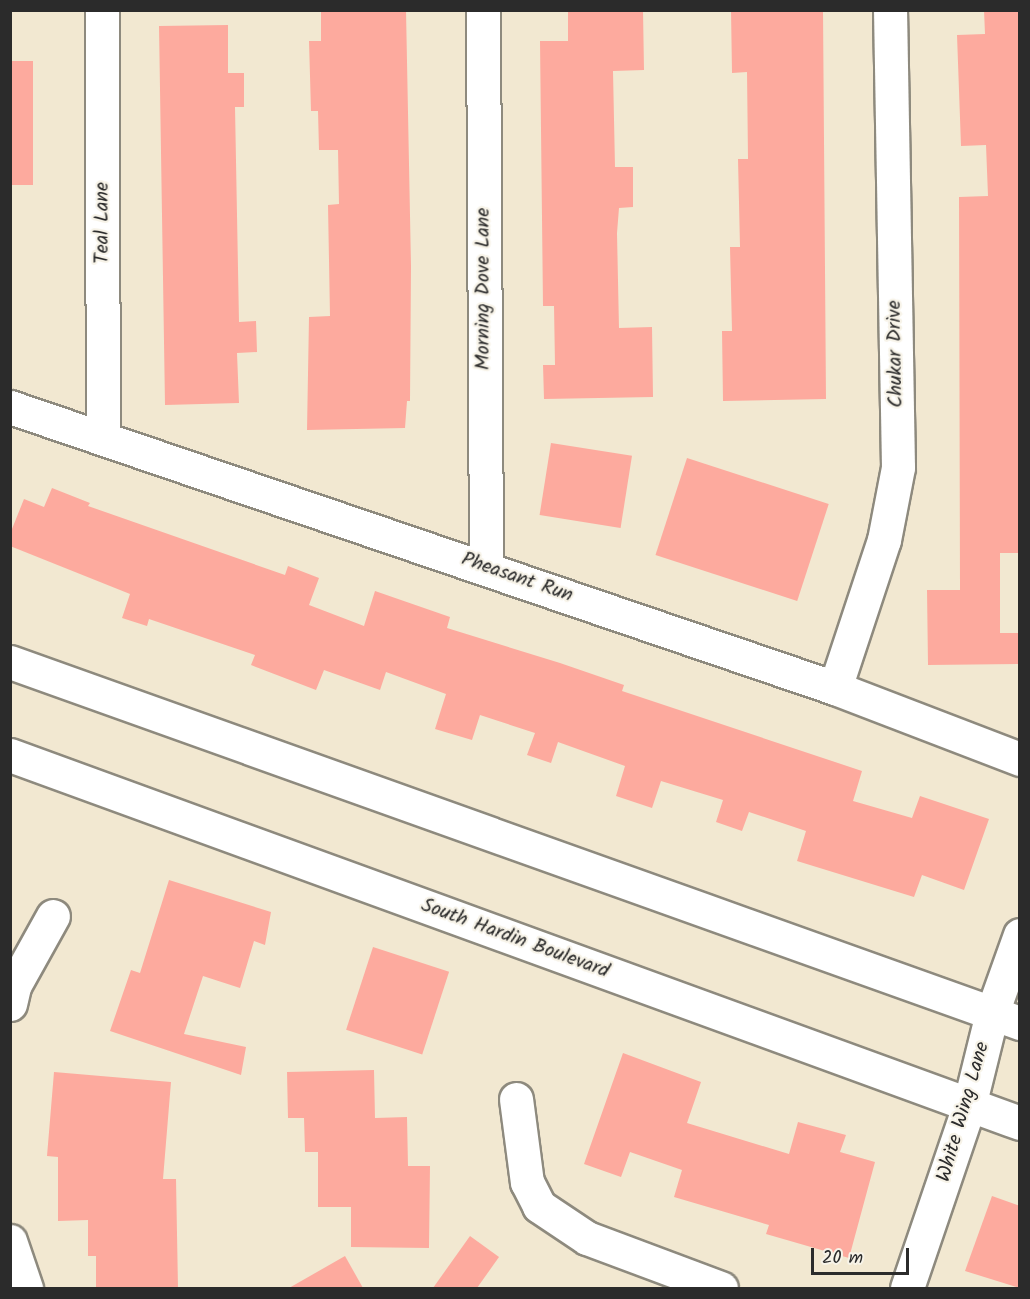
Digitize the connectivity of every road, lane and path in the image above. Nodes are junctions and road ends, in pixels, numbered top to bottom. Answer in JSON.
{"nodes":[{"id":1,"x":102,"y":10,"type":"edge"},
{"id":2,"x":483,"y":10,"type":"edge"},
{"id":3,"x":890,"y":10,"type":"edge"},
{"id":4,"x":10,"y":407,"type":"edge"},
{"id":5,"x":103,"y":436,"type":"junction"},
{"id":6,"x":486,"y":567,"type":"junction"},
{"id":7,"x":10,"y":662,"type":"edge"},
{"id":8,"x":834,"y":688,"type":"junction"},
{"id":9,"x":10,"y":755,"type":"edge"},
{"id":10,"x":1020,"y":759,"type":"edge"},
{"id":11,"x":52,"y":916,"type":"dead end"},
{"id":12,"x":1020,"y":935,"type":"edge"},
{"id":13,"x":10,"y":1004,"type":"edge"},
{"id":14,"x":1006,"y":1018,"type":"edge"},
{"id":15,"x":516,"y":1099,"type":"dead end"},
{"id":16,"x":969,"y":1106,"type":"junction"},
{"id":17,"x":1020,"y":1123,"type":"edge"},
{"id":18,"x":10,"y":1241,"type":"edge"},
{"id":19,"x":26,"y":1288,"type":"edge"},
{"id":20,"x":721,"y":1288,"type":"edge"},
{"id":21,"x":907,"y":1288,"type":"edge"}],
"edges":[{"from":1,"to":5,"type":"street","name":"Teal Lane"},
{"from":2,"to":6,"type":"street","name":"Morning Dove Lane"},
{"from":3,"to":8,"type":"street","name":"Chukar Drive"},
{"from":4,"to":5,"type":"street","name":"Pheasant Run"},
{"from":5,"to":6,"type":"street","name":"Pheasant Run"},
{"from":6,"to":8,"type":"street","name":"Pheasant Run"},
{"from":7,"to":14,"type":"street"},
{"from":8,"to":10,"type":"street","name":"Pheasant Run"},
{"from":9,"to":16,"type":"street","name":"South Hardin Boulevard"},
{"from":11,"to":13,"type":"street"},
{"from":12,"to":14,"type":"street","name":"White Wing Lane"},
{"from":14,"to":16,"type":"street","name":"White Wing Lane"},
{"from":15,"to":20,"type":"street"},
{"from":16,"to":17,"type":"street","name":"South Hardin Boulevard"},
{"from":16,"to":21,"type":"street","name":"White Wing Lane"},
{"from":18,"to":19,"type":"street"}]}
